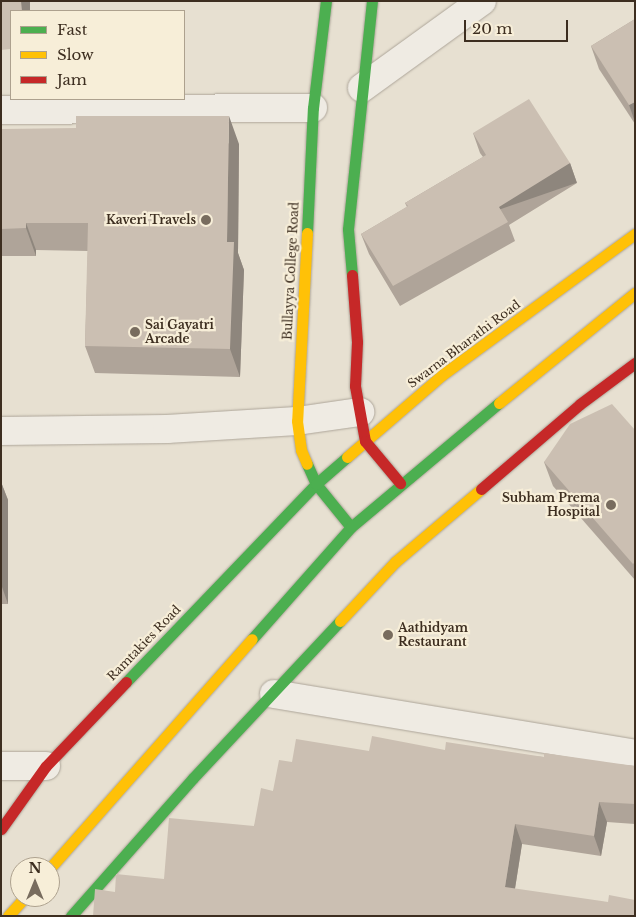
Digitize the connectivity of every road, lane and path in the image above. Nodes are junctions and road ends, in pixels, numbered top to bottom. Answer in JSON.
{"nodes":[{"id":1,"x":326,"y":1,"type":"edge"},
{"id":2,"x":372,"y":1,"type":"edge"},
{"id":3,"x":482,"y":1,"type":"edge"},
{"id":4,"x":362,"y":88,"type":"junction"},
{"id":5,"x":313,"y":108,"type":"junction"},
{"id":6,"x":1,"y":110,"type":"edge"},
{"id":7,"x":635,"y":234,"type":"edge"},
{"id":8,"x":635,"y":293,"type":"edge"},
{"id":9,"x":635,"y":363,"type":"edge"},
{"id":10,"x":360,"y":412,"type":"junction"},
{"id":11,"x":297,"y":420,"type":"junction"},
{"id":12,"x":1,"y":431,"type":"edge"},
{"id":13,"x":365,"y":441,"type":"junction"},
{"id":14,"x":400,"y":482,"type":"junction"},
{"id":15,"x":316,"y":484,"type":"junction"},
{"id":16,"x":352,"y":527,"type":"junction"},
{"id":17,"x":274,"y":694,"type":"junction"},
{"id":18,"x":635,"y":754,"type":"edge"},
{"id":19,"x":1,"y":766,"type":"edge"},
{"id":20,"x":46,"y":766,"type":"junction"},
{"id":21,"x":1,"y":829,"type":"edge"},
{"id":22,"x":60,"y":857,"type":"edge"},
{"id":23,"x":71,"y":916,"type":"edge"}],
"edges":[{"from":1,"to":5,"type":"main road","name":"Bullayya College Road"},
{"from":2,"to":4,"type":"main road"},
{"from":3,"to":4,"type":"street"},
{"from":4,"to":10,"type":"main road"},
{"from":5,"to":6,"type":"street"},
{"from":5,"to":11,"type":"main road","name":"Bullayya College Road"},
{"from":7,"to":13,"type":"main road","name":"Swarna Bharathi Road"},
{"from":8,"to":14,"type":"main road"},
{"from":9,"to":17,"type":"main road"},
{"from":10,"to":11,"type":"street"},
{"from":10,"to":13,"type":"main road"},
{"from":11,"to":12,"type":"street"},
{"from":11,"to":15,"type":"main road","name":"Bullayya College Road"},
{"from":13,"to":14,"type":"main road"},
{"from":13,"to":15,"type":"main road","name":"Swarna Bharathi Road"},
{"from":14,"to":16,"type":"main road"},
{"from":15,"to":16,"type":"main road","name":"Bullayya College Road"},
{"from":15,"to":20,"type":"main road","name":"Ramtakies Road"},
{"from":16,"to":22,"type":"main road"},
{"from":17,"to":18,"type":"street"},
{"from":17,"to":23,"type":"main road"},
{"from":19,"to":20,"type":"street"},
{"from":20,"to":21,"type":"main road","name":"Ramtakies Road"}]}
